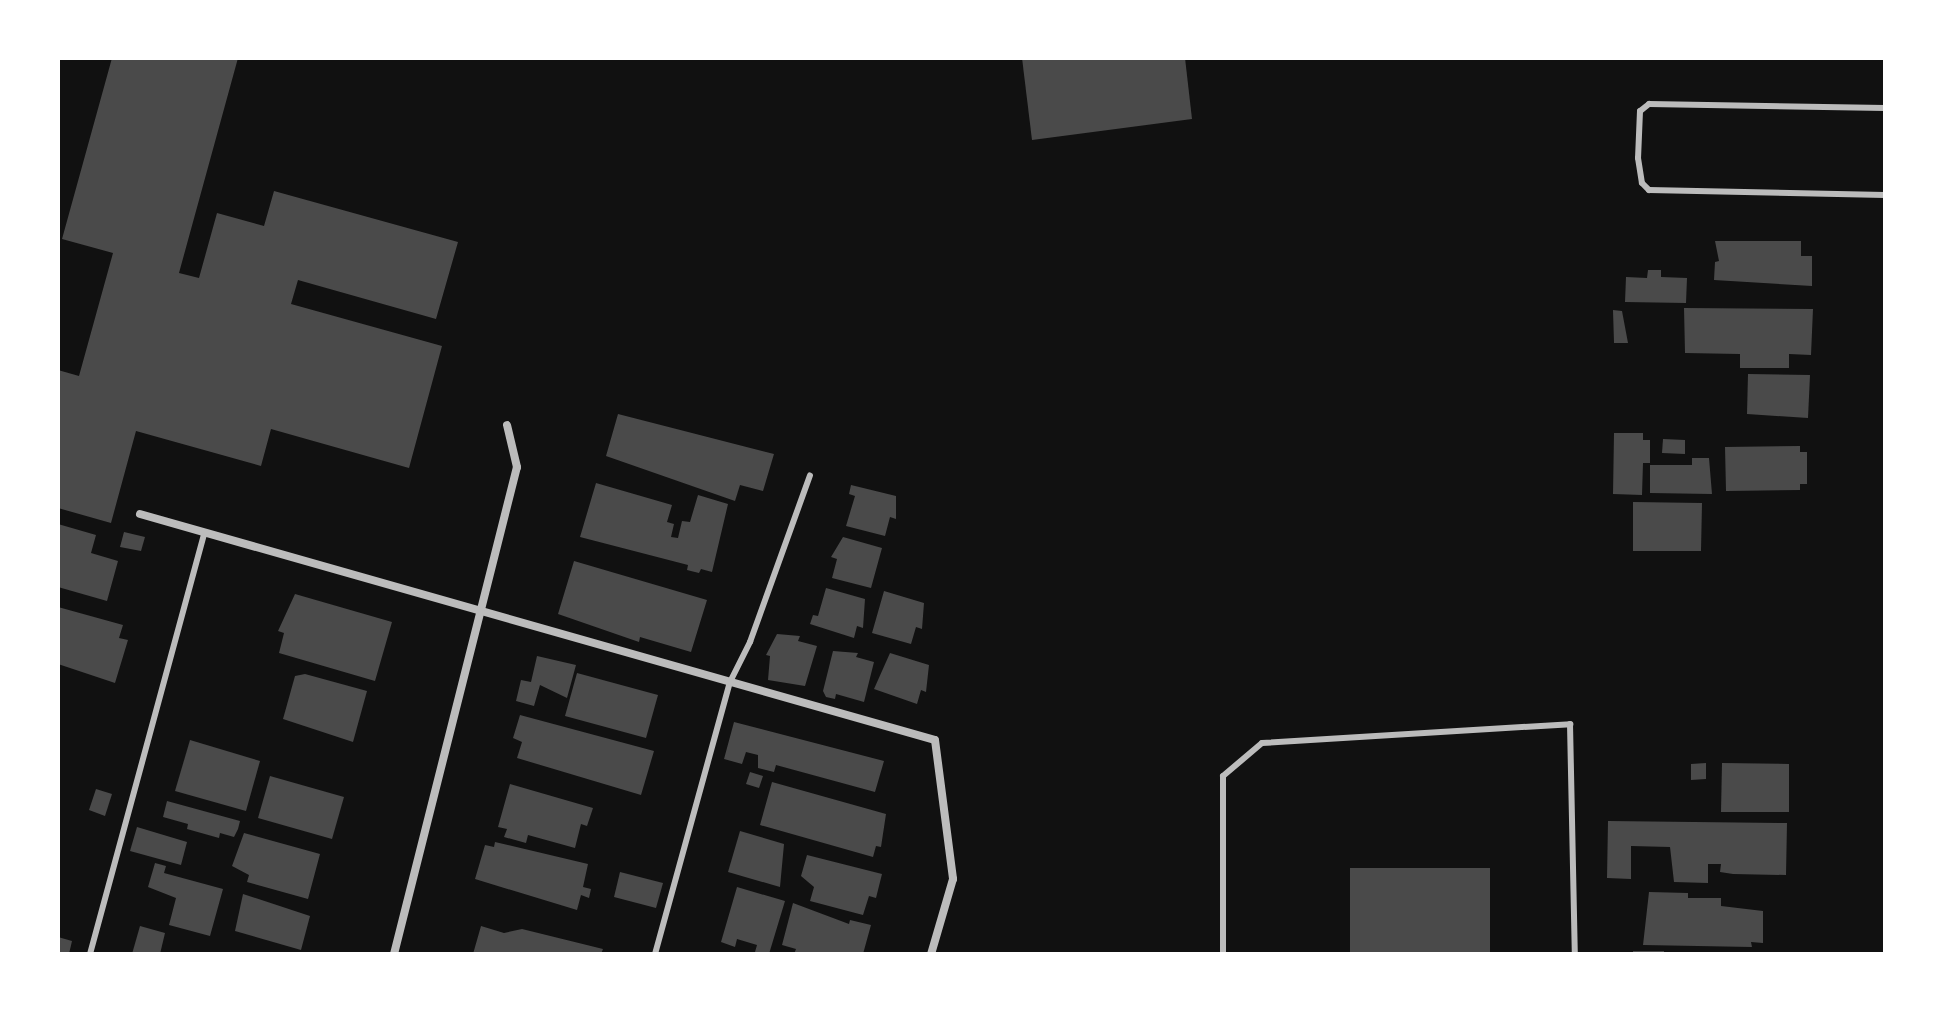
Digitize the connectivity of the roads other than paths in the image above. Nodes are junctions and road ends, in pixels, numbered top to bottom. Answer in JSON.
{"nodes":[{"id":1,"x":1885,"y":108,"type":"edge"},
{"id":2,"x":1885,"y":195,"type":"edge"},
{"id":3,"x":507,"y":425,"type":"dead end"},
{"id":4,"x":810,"y":475,"type":"dead end"},
{"id":5,"x":140,"y":514,"type":"dead end"},
{"id":6,"x":205,"y":532,"type":"junction"},
{"id":7,"x":479,"y":611,"type":"junction"},
{"id":8,"x":730,"y":682,"type":"junction"},
{"id":9,"x":90,"y":954,"type":"edge"},
{"id":10,"x":394,"y":954,"type":"edge"},
{"id":11,"x":655,"y":954,"type":"edge"},
{"id":12,"x":931,"y":954,"type":"edge"},
{"id":13,"x":1223,"y":954,"type":"edge"},
{"id":14,"x":1575,"y":954,"type":"edge"}],
"edges":[{"from":1,"to":2,"type":"lane"},
{"from":3,"to":7,"type":"street"},
{"from":4,"to":8,"type":"lane"},
{"from":5,"to":6,"type":"street"},
{"from":6,"to":7,"type":"street"},
{"from":6,"to":9,"type":"lane"},
{"from":7,"to":8,"type":"street"},
{"from":7,"to":10,"type":"street"},
{"from":8,"to":11,"type":"lane"},
{"from":8,"to":12,"type":"street"},
{"from":13,"to":14,"type":"lane"}]}
